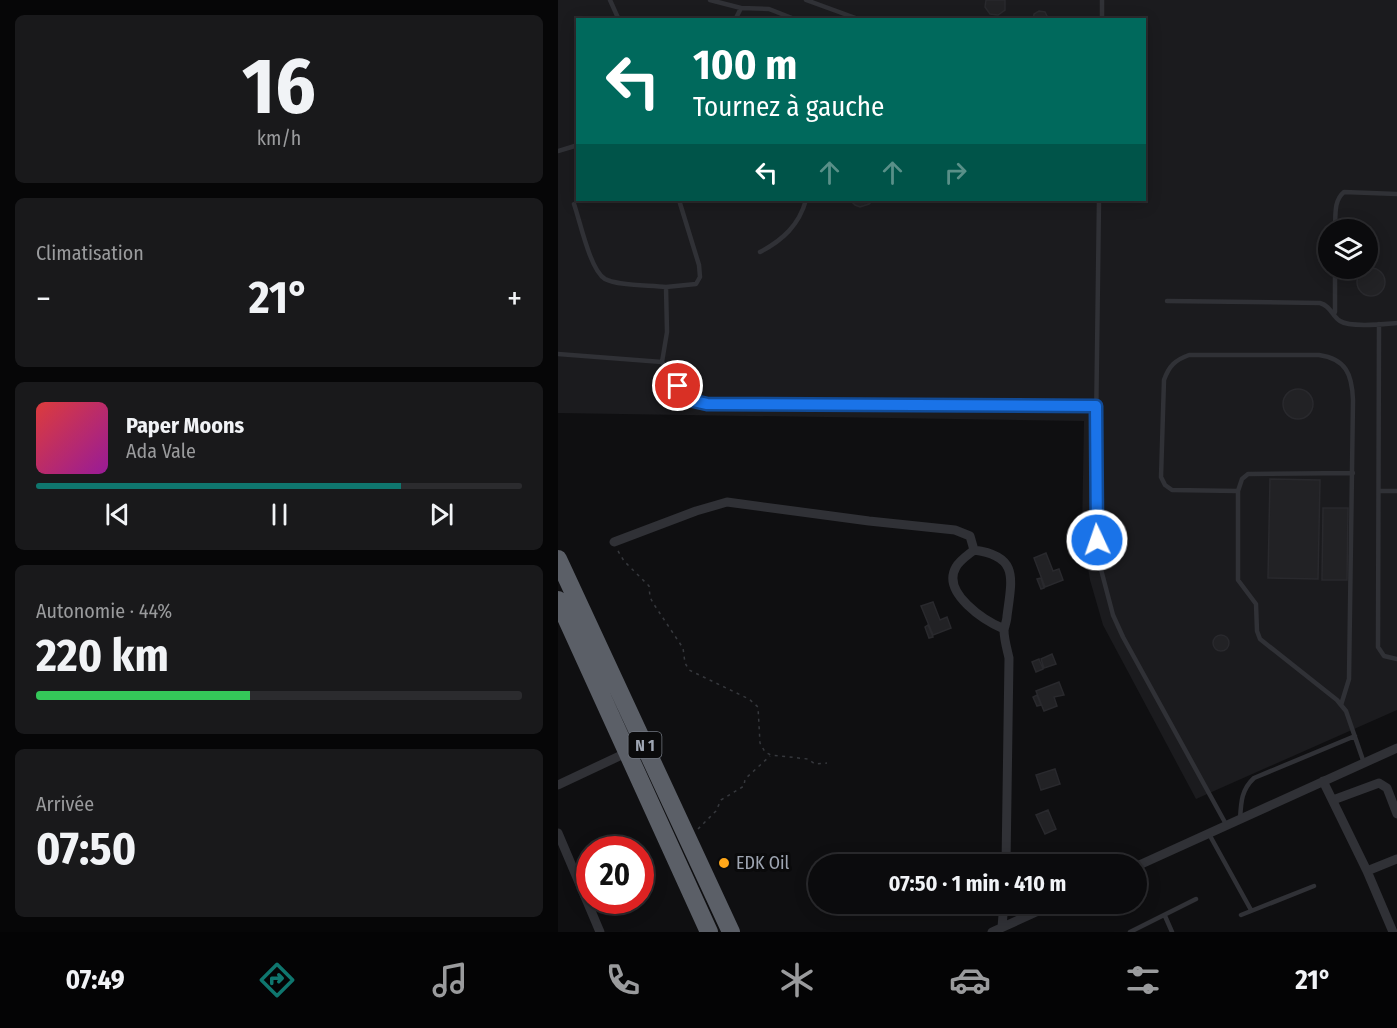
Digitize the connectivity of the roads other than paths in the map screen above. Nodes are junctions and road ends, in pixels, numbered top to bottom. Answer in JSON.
{"nodes":[{"id":1,"x":610,"y":0,"type":"edge"},
{"id":2,"x":711,"y":0,"type":"edge"},
{"id":3,"x":806,"y":0,"type":"edge"},
{"id":4,"x":1102,"y":0,"type":"edge"},
{"id":5,"x":741,"y":8,"type":"junction"},
{"id":6,"x":840,"y":12,"type":"junction"},
{"id":7,"x":618,"y":18,"type":"edge"},
{"id":8,"x":736,"y":18,"type":"edge"},
{"id":9,"x":792,"y":18,"type":"edge"},
{"id":10,"x":838,"y":18,"type":"edge"},
{"id":11,"x":856,"y":18,"type":"edge"},
{"id":12,"x":1102,"y":18,"type":"edge"},
{"id":13,"x":576,"y":146,"type":"edge"},
{"id":14,"x":558,"y":151,"type":"edge"},
{"id":15,"x":1397,"y":194,"type":"edge"},
{"id":16,"x":679,"y":201,"type":"edge"},
{"id":17,"x":806,"y":201,"type":"edge"},
{"id":18,"x":1099,"y":201,"type":"edge"},
{"id":19,"x":574,"y":204,"type":"dead end"},
{"id":20,"x":1336,"y":219,"type":"edge"},
{"id":21,"x":760,"y":252,"type":"dead end"},
{"id":22,"x":1335,"y":279,"type":"edge"},
{"id":23,"x":666,"y":287,"type":"junction"},
{"id":24,"x":1167,"y":301,"type":"dead end"},
{"id":25,"x":1335,"y":315,"type":"junction"},
{"id":26,"x":1397,"y":323,"type":"edge"},
{"id":27,"x":1379,"y":324,"type":"junction"},
{"id":28,"x":558,"y":354,"type":"edge"},
{"id":29,"x":662,"y":362,"type":"junction"},
{"id":30,"x":1096,"y":406,"type":"junction"},
{"id":31,"x":1353,"y":473,"type":"junction"},
{"id":32,"x":1238,"y":490,"type":"junction"},
{"id":33,"x":1380,"y":491,"type":"junction"},
{"id":34,"x":1397,"y":491,"type":"edge"},
{"id":35,"x":614,"y":542,"type":"road end"},
{"id":36,"x":974,"y":550,"type":"junction"},
{"id":37,"x":559,"y":564,"type":"edge"},
{"id":38,"x":558,"y":600,"type":"edge"},
{"id":39,"x":1004,"y":629,"type":"junction"},
{"id":40,"x":1397,"y":658,"type":"edge"},
{"id":41,"x":1341,"y":705,"type":"junction"},
{"id":42,"x":1355,"y":736,"type":"junction"},
{"id":43,"x":1397,"y":748,"type":"edge"},
{"id":44,"x":628,"y":752,"type":"junction"},
{"id":45,"x":1364,"y":763,"type":"junction"},
{"id":46,"x":1323,"y":781,"type":"junction"},
{"id":47,"x":558,"y":785,"type":"edge"},
{"id":48,"x":1333,"y":800,"type":"junction"},
{"id":49,"x":1397,"y":814,"type":"edge"},
{"id":50,"x":1240,"y":820,"type":"junction"},
{"id":51,"x":1227,"y":826,"type":"junction"},
{"id":52,"x":1209,"y":834,"type":"junction"},
{"id":53,"x":559,"y":837,"type":"edge"},
{"id":54,"x":1006,"y":854,"type":"edge"},
{"id":55,"x":1397,"y":859,"type":"edge"},
{"id":56,"x":1147,"y":862,"type":"edge"},
{"id":57,"x":1368,"y":871,"type":"junction"},
{"id":58,"x":1314,"y":886,"type":"dead end"},
{"id":59,"x":1196,"y":899,"type":"dead end"},
{"id":60,"x":1251,"y":910,"type":"junction"},
{"id":61,"x":1003,"y":914,"type":"edge"},
{"id":62,"x":1031,"y":914,"type":"edge"},
{"id":63,"x":1241,"y":915,"type":"dead end"},
{"id":64,"x":1165,"y":916,"type":"junction"},
{"id":65,"x":1002,"y":927,"type":"junction"},
{"id":66,"x":600,"y":932,"type":"edge"},
{"id":67,"x":709,"y":932,"type":"edge"},
{"id":68,"x":731,"y":932,"type":"edge"},
{"id":69,"x":992,"y":932,"type":"edge"},
{"id":70,"x":1130,"y":932,"type":"edge"},
{"id":71,"x":1172,"y":932,"type":"edge"},
{"id":72,"x":1393,"y":932,"type":"edge"}],
"edges":[{"from":1,"to":7,"type":"lane"},
{"from":2,"to":5,"type":"lane"},
{"from":3,"to":6,"type":"lane"},
{"from":4,"to":12,"type":"lane"},
{"from":5,"to":8,"type":"lane"},
{"from":5,"to":9,"type":"lane"},
{"from":6,"to":10,"type":"lane"},
{"from":6,"to":11,"type":"lane"},
{"from":13,"to":14,"type":"lane"},
{"from":15,"to":20,"type":"lane"},
{"from":16,"to":23,"type":"lane"},
{"from":17,"to":21,"type":"lane"},
{"from":18,"to":30,"type":"lane"},
{"from":19,"to":23,"type":"lane"},
{"from":22,"to":25,"type":"lane"},
{"from":23,"to":29,"type":"lane"},
{"from":24,"to":25,"type":"lane"},
{"from":25,"to":27,"type":"lane"},
{"from":26,"to":27,"type":"lane"},
{"from":27,"to":33,"type":"lane"},
{"from":28,"to":29,"type":"lane"},
{"from":29,"to":30,"type":"lane"},
{"from":30,"to":51,"type":"lane"},
{"from":31,"to":32,"type":"lane"},
{"from":31,"to":32,"type":"lane"},
{"from":31,"to":41,"type":"lane"},
{"from":32,"to":41,"type":"lane"},
{"from":33,"to":34,"type":"lane"},
{"from":33,"to":40,"type":"lane"},
{"from":35,"to":36,"type":"street"},
{"from":36,"to":39,"type":"street"},
{"from":36,"to":39,"type":"street"},
{"from":37,"to":68,"type":"highway","number":"N 1"},
{"from":38,"to":44,"type":"highway","number":"N 1"},
{"from":39,"to":54,"type":"street"},
{"from":41,"to":42,"type":"lane"},
{"from":42,"to":45,"type":"lane"},
{"from":42,"to":50,"type":"lane"},
{"from":43,"to":45,"type":"street"},
{"from":44,"to":47,"type":"street"},
{"from":44,"to":67,"type":"highway","number":"N 1"},
{"from":45,"to":46,"type":"street"},
{"from":46,"to":48,"type":"street"},
{"from":46,"to":50,"type":"street"},
{"from":48,"to":49,"type":"street"},
{"from":48,"to":57,"type":"street"},
{"from":50,"to":51,"type":"street"},
{"from":51,"to":52,"type":"street"},
{"from":52,"to":56,"type":"street"},
{"from":52,"to":60,"type":"lane"},
{"from":53,"to":66,"type":"street"},
{"from":55,"to":57,"type":"street"},
{"from":57,"to":72,"type":"street"},
{"from":58,"to":60,"type":"lane"},
{"from":59,"to":64,"type":"lane"},
{"from":60,"to":63,"type":"lane"},
{"from":61,"to":65,"type":"street"},
{"from":62,"to":65,"type":"street"},
{"from":64,"to":70,"type":"lane"},
{"from":64,"to":71,"type":"lane"},
{"from":65,"to":69,"type":"street"}]}
